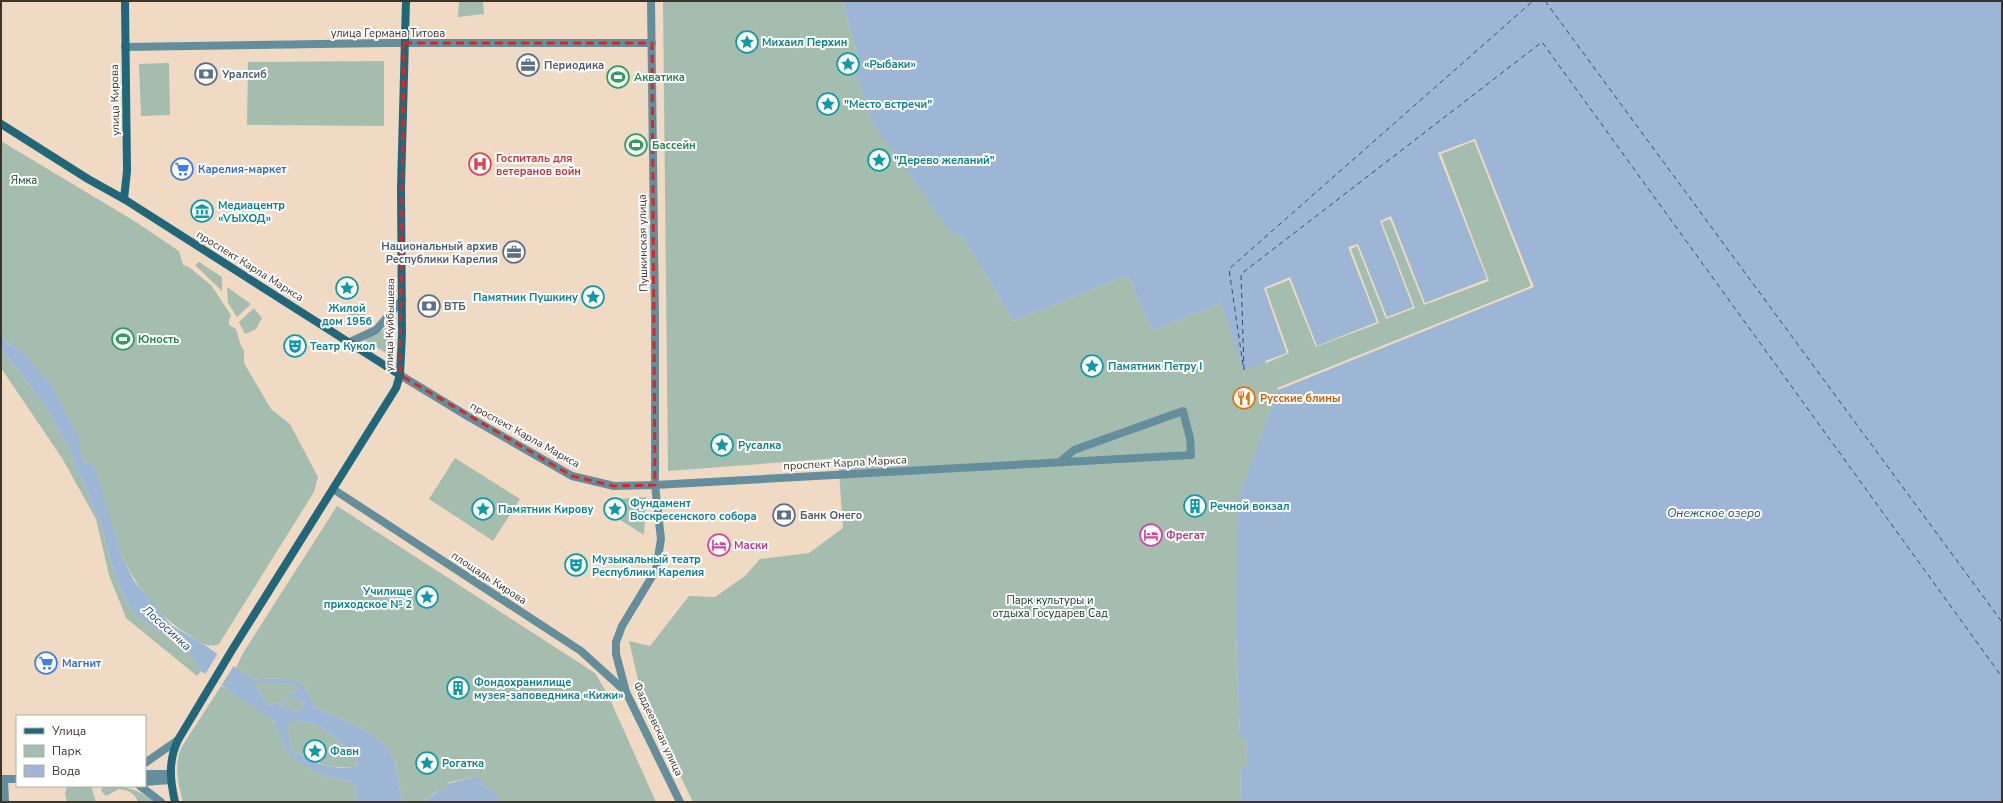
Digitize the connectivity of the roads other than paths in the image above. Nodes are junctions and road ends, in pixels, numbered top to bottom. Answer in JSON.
{"nodes":[{"id":1,"x":125,"y":1,"type":"edge"},
{"id":2,"x":406,"y":1,"type":"edge"},
{"id":3,"x":652,"y":1,"type":"edge"},
{"id":4,"x":404,"y":43,"type":"junction"},
{"id":5,"x":652,"y":43,"type":"junction"},
{"id":6,"x":125,"y":47,"type":"junction"},
{"id":7,"x":1,"y":124,"type":"edge"},
{"id":8,"x":124,"y":199,"type":"junction"},
{"id":9,"x":402,"y":300,"type":"junction"},
{"id":10,"x":350,"y":342,"type":"junction"},
{"id":11,"x":400,"y":375,"type":"junction"},
{"id":12,"x":1061,"y":461,"type":"junction"},
{"id":13,"x":655,"y":485,"type":"junction"},
{"id":14,"x":333,"y":489,"type":"junction"},
{"id":15,"x":626,"y":692,"type":"junction"},
{"id":16,"x":178,"y":740,"type":"junction"},
{"id":17,"x":146,"y":762,"type":"edge"},
{"id":18,"x":146,"y":774,"type":"edge"},
{"id":19,"x":170,"y":777,"type":"junction"},
{"id":20,"x":2,"y":779,"type":"edge"},
{"id":21,"x":16,"y":779,"type":"edge"},
{"id":22,"x":146,"y":782,"type":"edge"},
{"id":23,"x":141,"y":787,"type":"edge"},
{"id":24,"x":5,"y":802,"type":"edge"},
{"id":25,"x":161,"y":802,"type":"edge"},
{"id":26,"x":174,"y":802,"type":"edge"},
{"id":27,"x":680,"y":802,"type":"edge"}],
"edges":[{"from":1,"to":6,"type":"main road","name":"улица Кирова"},
{"from":2,"to":4,"type":"main road","name":"улица Куйбышева"},
{"from":3,"to":5,"type":"street","name":"Пушкинская улица"},
{"from":4,"to":5,"type":"street","name":"улица Германа Титова"},
{"from":4,"to":6,"type":"street","name":"улица Германа Титова"},
{"from":4,"to":9,"type":"main road","name":"улица Куйбышева"},
{"from":5,"to":13,"type":"street","name":"Пушкинская улица"},
{"from":6,"to":8,"type":"main road","name":"улица Кирова"},
{"from":7,"to":8,"type":"main road","name":"проспект Карла Маркса"},
{"from":8,"to":10,"type":"main road","name":"проспект Карла Маркса"},
{"from":9,"to":10,"type":"street"},
{"from":9,"to":11,"type":"main road","name":"улица Куйбышева"},
{"from":10,"to":11,"type":"main road","name":"проспект Карла Маркса"},
{"from":11,"to":13,"type":"street","name":"проспект Карла Маркса"},
{"from":11,"to":14,"type":"main road","name":"улица Куйбышева"},
{"from":12,"to":12,"type":"street","name":"проспект Карла Маркса"},
{"from":12,"to":13,"type":"street","name":"проспект Карла Маркса"},
{"from":13,"to":15,"type":"street","name":"Фаддеевская улица"},
{"from":14,"to":15,"type":"street","name":"площадь Кирова"},
{"from":14,"to":16,"type":"main road","name":"улица Куйбышева"},
{"from":15,"to":27,"type":"street","name":"Фаддеевская улица"},
{"from":16,"to":17,"type":"street"},
{"from":16,"to":19,"type":"main road","name":"улица Куйбышева"},
{"from":18,"to":19,"type":"street"},
{"from":19,"to":22,"type":"street"},
{"from":19,"to":26,"type":"main road","name":"улица Куйбышева"},
{"from":20,"to":21,"type":"street"},
{"from":20,"to":24,"type":"street"},
{"from":23,"to":25,"type":"street"}]}
